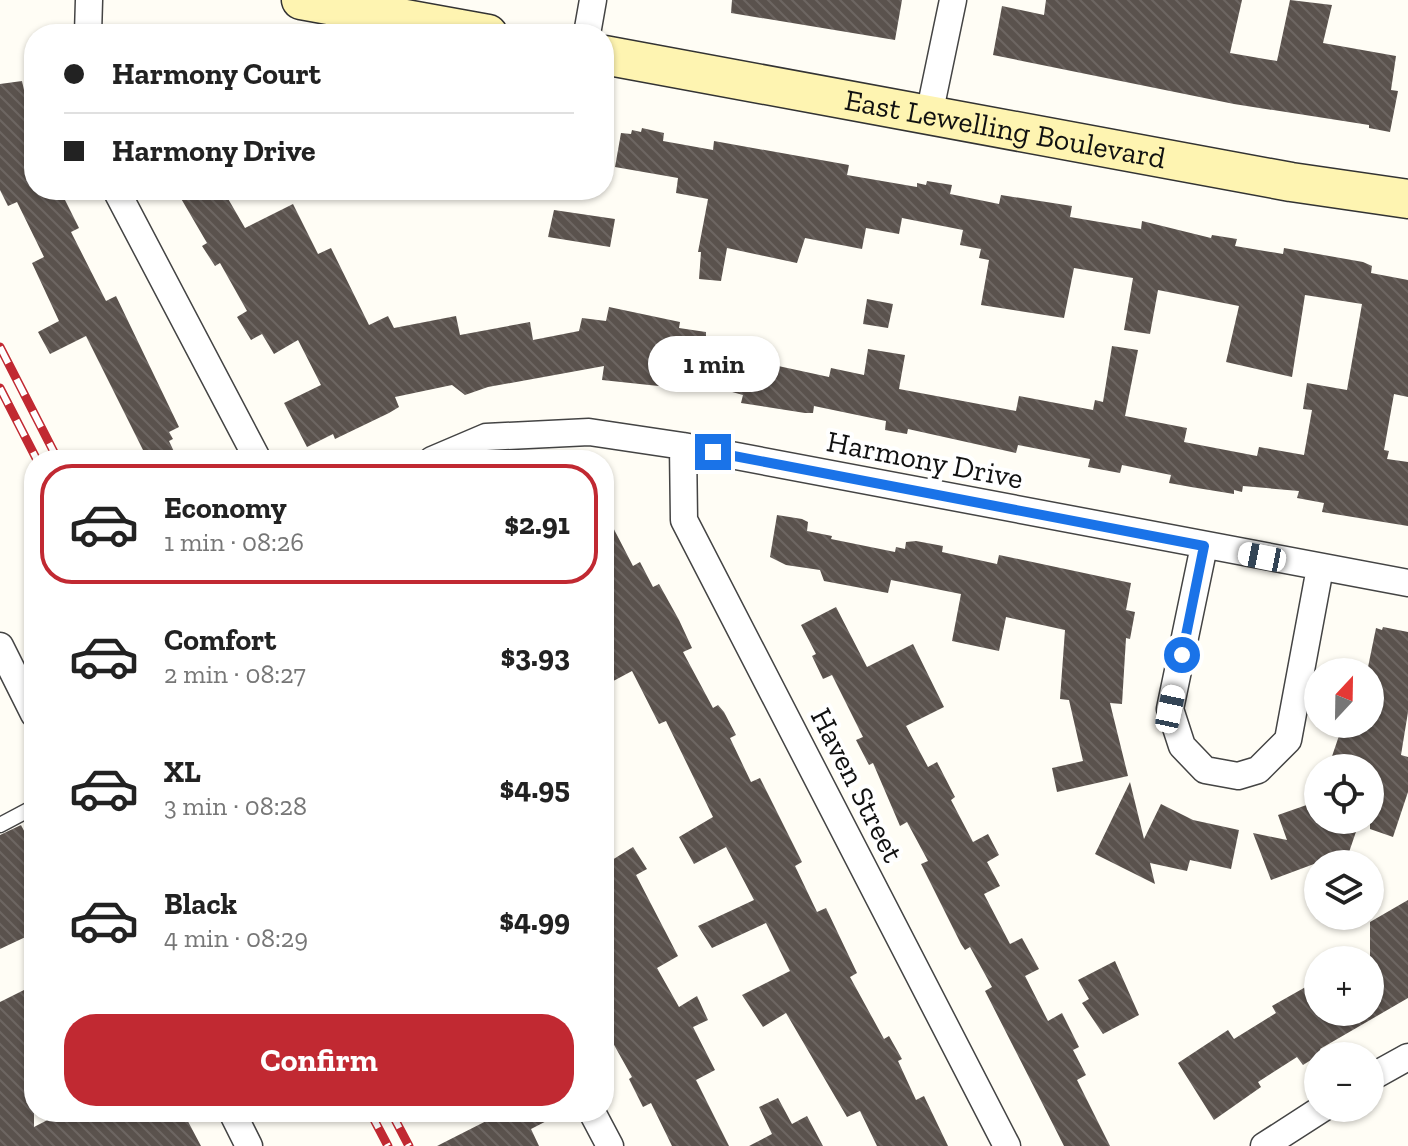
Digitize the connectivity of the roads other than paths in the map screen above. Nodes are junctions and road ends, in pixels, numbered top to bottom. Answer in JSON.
{"nodes":[{"id":1,"x":89,"y":0,"type":"edge"},
{"id":2,"x":301,"y":0,"type":"edge"},
{"id":3,"x":593,"y":0,"type":"edge"},
{"id":4,"x":953,"y":0,"type":"edge"},
{"id":5,"x":88,"y":24,"type":"edge"},
{"id":6,"x":433,"y":24,"type":"edge"},
{"id":7,"x":589,"y":24,"type":"edge"},
{"id":8,"x":614,"y":57,"type":"edge"},
{"id":9,"x":929,"y":115,"type":"junction"},
{"id":10,"x":1408,"y":199,"type":"edge"},
{"id":11,"x":121,"y":200,"type":"edge"},
{"id":12,"x":683,"y":446,"type":"junction"},
{"id":13,"x":253,"y":450,"type":"edge"},
{"id":14,"x":455,"y":450,"type":"edge"},
{"id":15,"x":1204,"y":546,"type":"junction"},
{"id":16,"x":1320,"y":568,"type":"junction"},
{"id":17,"x":1408,"y":583,"type":"edge"},
{"id":18,"x":0,"y":646,"type":"edge"},
{"id":19,"x":24,"y":694,"type":"edge"},
{"id":20,"x":24,"y":812,"type":"edge"},
{"id":21,"x":0,"y":825,"type":"edge"},
{"id":22,"x":1408,"y":1057,"type":"edge"},
{"id":23,"x":1384,"y":1070,"type":"edge"},
{"id":24,"x":1304,"y":1120,"type":"edge"},
{"id":25,"x":237,"y":1122,"type":"edge"},
{"id":26,"x":597,"y":1122,"type":"edge"},
{"id":27,"x":249,"y":1146,"type":"edge"},
{"id":28,"x":610,"y":1146,"type":"edge"},
{"id":29,"x":1007,"y":1146,"type":"edge"},
{"id":30,"x":1264,"y":1146,"type":"edge"}],
"edges":[{"from":1,"to":5,"type":"street"},
{"from":2,"to":6,"type":"main road"},
{"from":3,"to":7,"type":"street"},
{"from":4,"to":9,"type":"street"},
{"from":8,"to":9,"type":"main road","name":"East Lewelling Boulevard"},
{"from":9,"to":10,"type":"main road","name":"East Lewelling Boulevard"},
{"from":11,"to":13,"type":"street"},
{"from":12,"to":14,"type":"street","name":"Harmony Drive"},
{"from":12,"to":15,"type":"street","name":"Harmony Drive"},
{"from":12,"to":29,"type":"street","name":"Haven Street"},
{"from":15,"to":16,"type":"street","name":"Harmony Drive"},
{"from":15,"to":16,"type":"street"},
{"from":16,"to":17,"type":"street","name":"Harmony Drive"},
{"from":18,"to":19,"type":"street"},
{"from":20,"to":21,"type":"lane"},
{"from":22,"to":23,"type":"street"},
{"from":24,"to":30,"type":"street"},
{"from":25,"to":27,"type":"street"},
{"from":26,"to":28,"type":"street"}]}
